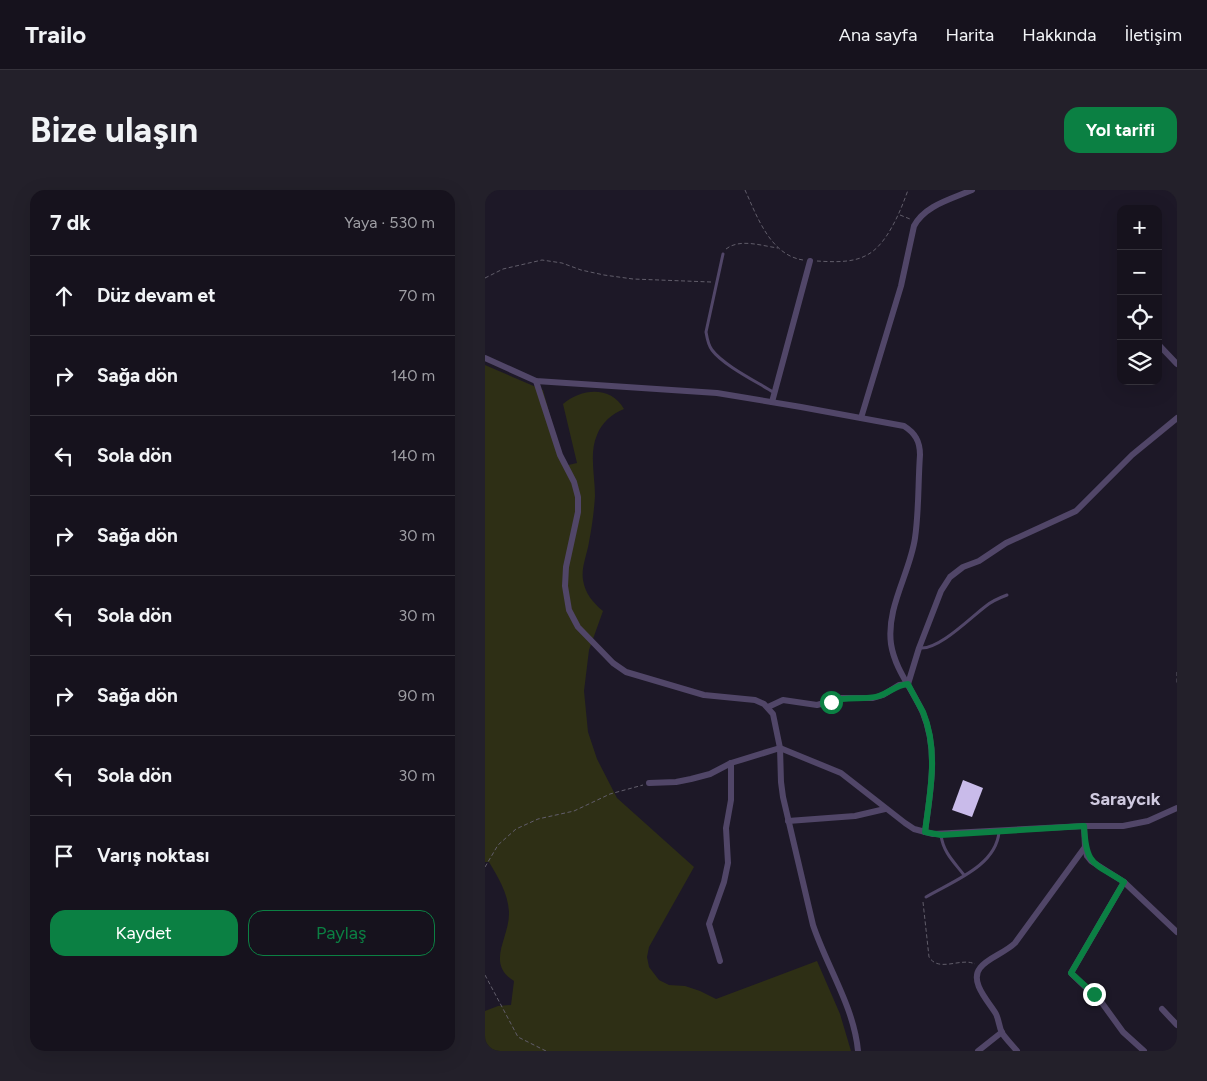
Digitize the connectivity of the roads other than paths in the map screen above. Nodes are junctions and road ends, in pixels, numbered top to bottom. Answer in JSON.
{"nodes":[{"id":1,"x":972,"y":190,"type":"edge"},
{"id":2,"x":723,"y":254,"type":"road end"},
{"id":3,"x":810,"y":261,"type":"road end"},
{"id":4,"x":1162,"y":348,"type":"edge"},
{"id":5,"x":485,"y":358,"type":"edge"},
{"id":6,"x":1177,"y":364,"type":"edge"},
{"id":7,"x":536,"y":380,"type":"junction"},
{"id":8,"x":774,"y":393,"type":"junction"},
{"id":9,"x":772,"y":402,"type":"junction"},
{"id":10,"x":861,"y":418,"type":"junction"},
{"id":11,"x":1177,"y":418,"type":"edge"},
{"id":12,"x":1007,"y":594,"type":"dead end"},
{"id":13,"x":919,"y":648,"type":"junction"},
{"id":14,"x":908,"y":684,"type":"junction"},
{"id":15,"x":768,"y":707,"type":"junction"},
{"id":16,"x":780,"y":748,"type":"junction"},
{"id":17,"x":731,"y":763,"type":"junction"},
{"id":18,"x":649,"y":783,"type":"road end"},
{"id":19,"x":1177,"y":808,"type":"edge"},
{"id":20,"x":885,"y":809,"type":"junction"},
{"id":21,"x":788,"y":821,"type":"junction"},
{"id":22,"x":1084,"y":826,"type":"junction"},
{"id":23,"x":925,"y":832,"type":"junction"},
{"id":24,"x":999,"y":832,"type":"junction"},
{"id":25,"x":941,"y":835,"type":"junction"},
{"id":26,"x":1085,"y":847,"type":"junction"},
{"id":27,"x":964,"y":875,"type":"junction"},
{"id":28,"x":1124,"y":882,"type":"junction"},
{"id":29,"x":926,"y":897,"type":"road end"},
{"id":30,"x":1177,"y":932,"type":"edge"},
{"id":31,"x":720,"y":961,"type":"dead end"},
{"id":32,"x":1162,"y":1009,"type":"dead end"},
{"id":33,"x":1177,"y":1025,"type":"edge"},
{"id":34,"x":1002,"y":1032,"type":"junction"},
{"id":35,"x":858,"y":1051,"type":"edge"},
{"id":36,"x":978,"y":1051,"type":"edge"},
{"id":37,"x":1017,"y":1051,"type":"edge"},
{"id":38,"x":1144,"y":1051,"type":"edge"}],
"edges":[{"from":1,"to":10,"type":"street"},
{"from":2,"to":8,"type":"lane"},
{"from":3,"to":8,"type":"street"},
{"from":4,"to":6,"type":"street"},
{"from":5,"to":7,"type":"street"},
{"from":7,"to":9,"type":"street"},
{"from":7,"to":15,"type":"street"},
{"from":8,"to":9,"type":"street"},
{"from":9,"to":10,"type":"street"},
{"from":10,"to":14,"type":"street"},
{"from":11,"to":13,"type":"street"},
{"from":12,"to":13,"type":"lane"},
{"from":13,"to":14,"type":"street"},
{"from":14,"to":15,"type":"street"},
{"from":14,"to":23,"type":"street"},
{"from":15,"to":16,"type":"street"},
{"from":16,"to":17,"type":"street"},
{"from":16,"to":20,"type":"street"},
{"from":16,"to":21,"type":"street"},
{"from":17,"to":18,"type":"street"},
{"from":17,"to":31,"type":"street"},
{"from":19,"to":22,"type":"street"},
{"from":20,"to":21,"type":"street"},
{"from":20,"to":23,"type":"street"},
{"from":21,"to":35,"type":"street"},
{"from":22,"to":24,"type":"street"},
{"from":22,"to":26,"type":"street"},
{"from":23,"to":25,"type":"street"},
{"from":24,"to":25,"type":"street"},
{"from":24,"to":27,"type":"lane"},
{"from":25,"to":27,"type":"lane"},
{"from":26,"to":28,"type":"street"},
{"from":26,"to":34,"type":"street"},
{"from":27,"to":29,"type":"lane"},
{"from":28,"to":30,"type":"street"},
{"from":28,"to":38,"type":"street"},
{"from":32,"to":33,"type":"street"},
{"from":34,"to":36,"type":"street"},
{"from":34,"to":37,"type":"street"}]}
